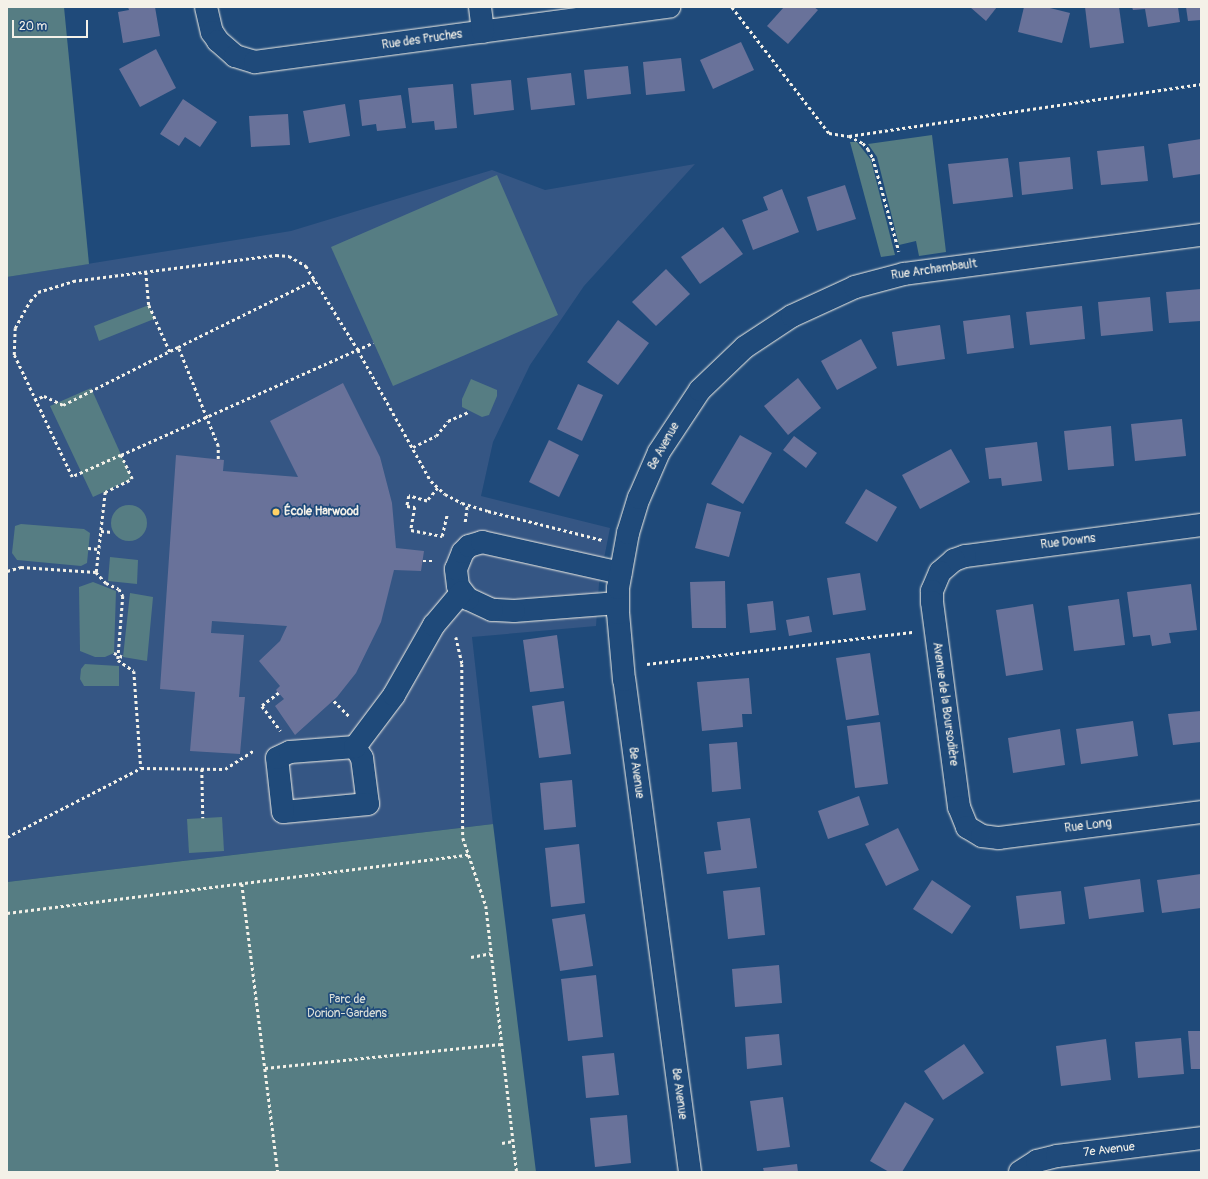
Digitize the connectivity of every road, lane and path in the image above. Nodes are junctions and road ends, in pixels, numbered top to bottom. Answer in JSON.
{"nodes":[{"id":1,"x":206,"y":7,"type":"edge"},
{"id":2,"x":480,"y":7,"type":"edge"},
{"id":3,"x":669,"y":7,"type":"edge"},
{"id":4,"x":732,"y":7,"type":"edge"},
{"id":5,"x":484,"y":32,"type":"junction"},
{"id":6,"x":1201,"y":84,"type":"edge"},
{"id":7,"x":849,"y":136,"type":"junction"},
{"id":8,"x":1201,"y":235,"type":"edge"},
{"id":9,"x":900,"y":256,"type":"dead end"},
{"id":10,"x":146,"y":272,"type":"junction"},
{"id":11,"x":314,"y":280,"type":"junction"},
{"id":12,"x":374,"y":343,"type":"dead end"},
{"id":13,"x":178,"y":347,"type":"junction"},
{"id":14,"x":358,"y":350,"type":"junction"},
{"id":15,"x":170,"y":352,"type":"junction"},
{"id":16,"x":700,"y":390,"type":"joint"},
{"id":17,"x":34,"y":400,"type":"junction"},
{"id":18,"x":468,"y":412,"type":"dead end"},
{"id":19,"x":206,"y":417,"type":"junction"},
{"id":20,"x":413,"y":447,"type":"junction"},
{"id":21,"x":121,"y":455,"type":"junction"},
{"id":22,"x":218,"y":459,"type":"dead end"},
{"id":23,"x":438,"y":488,"type":"junction"},
{"id":24,"x":467,"y":505,"type":"junction"},
{"id":25,"x":447,"y":514,"type":"dead end"},
{"id":26,"x":465,"y":523,"type":"dead end"},
{"id":27,"x":1201,"y":525,"type":"edge"},
{"id":28,"x":101,"y":531,"type":"junction"},
{"id":29,"x":112,"y":532,"type":"dead end"},
{"id":30,"x":609,"y":541,"type":"dead end"},
{"id":31,"x":88,"y":548,"type":"dead end"},
{"id":32,"x":99,"y":549,"type":"junction"},
{"id":33,"x":423,"y":561,"type":"dead end"},
{"id":34,"x":433,"y":562,"type":"dead end"},
{"id":35,"x":7,"y":571,"type":"edge"},
{"id":36,"x":96,"y":572,"type":"junction"},
{"id":37,"x":940,"y":572,"type":"joint"},
{"id":38,"x":621,"y":573,"type":"junction"},
{"id":39,"x":114,"y":582,"type":"dead end"},
{"id":40,"x":114,"y":587,"type":"junction"},
{"id":41,"x":462,"y":592,"type":"junction"},
{"id":42,"x":618,"y":603,"type":"junction"},
{"id":43,"x":455,"y":631,"type":"dead end"},
{"id":44,"x":919,"y":632,"type":"dead end"},
{"id":45,"x":114,"y":653,"type":"dead end"},
{"id":46,"x":118,"y":657,"type":"junction"},
{"id":47,"x":123,"y":657,"type":"dead end"},
{"id":48,"x":122,"y":663,"type":"junction"},
{"id":49,"x":641,"y":665,"type":"dead end"},
{"id":50,"x":119,"y":666,"type":"dead end"},
{"id":51,"x":278,"y":693,"type":"dead end"},
{"id":52,"x":334,"y":701,"type":"dead end"},
{"id":53,"x":353,"y":720,"type":"dead end"},
{"id":54,"x":281,"y":732,"type":"dead end"},
{"id":55,"x":355,"y":747,"type":"junction"},
{"id":56,"x":242,"y":759,"type":"dead end"},
{"id":57,"x":141,"y":768,"type":"junction"},
{"id":58,"x":202,"y":769,"type":"junction"},
{"id":59,"x":1201,"y":812,"type":"edge"},
{"id":60,"x":203,"y":818,"type":"dead end"},
{"id":61,"x":975,"y":833,"type":"joint"},
{"id":62,"x":7,"y":837,"type":"edge"},
{"id":63,"x":469,"y":855,"type":"junction"},
{"id":64,"x":242,"y":884,"type":"junction"},
{"id":65,"x":7,"y":913,"type":"edge"},
{"id":66,"x":491,"y":953,"type":"junction"},
{"id":67,"x":471,"y":957,"type":"dead end"},
{"id":68,"x":501,"y":1044,"type":"junction"},
{"id":69,"x":265,"y":1068,"type":"junction"},
{"id":70,"x":1201,"y":1138,"type":"edge"},
{"id":71,"x":513,"y":1141,"type":"junction"},
{"id":72,"x":502,"y":1143,"type":"dead end"},
{"id":73,"x":278,"y":1172,"type":"edge"},
{"id":74,"x":517,"y":1172,"type":"edge"},
{"id":75,"x":690,"y":1172,"type":"edge"},
{"id":76,"x":1020,"y":1172,"type":"edge"}],
"edges":[{"from":1,"to":5,"type":"street","name":"Rue des Pruches"},
{"from":2,"to":5,"type":"street"},
{"from":3,"to":5,"type":"street","name":"Rue des Pruches"},
{"from":4,"to":7,"type":"path"},
{"from":6,"to":7,"type":"path"},
{"from":7,"to":9,"type":"path"},
{"from":8,"to":16,"type":"street","name":"Rue Archambault"},
{"from":10,"to":11,"type":"path"},
{"from":10,"to":15,"type":"path"},
{"from":10,"to":17,"type":"path"},
{"from":11,"to":13,"type":"path"},
{"from":11,"to":14,"type":"path"},
{"from":12,"to":14,"type":"path"},
{"from":13,"to":15,"type":"path"},
{"from":13,"to":19,"type":"path"},
{"from":14,"to":19,"type":"path"},
{"from":14,"to":20,"type":"path"},
{"from":15,"to":17,"type":"path"},
{"from":16,"to":38,"type":"street","name":"8e Avenue"},
{"from":17,"to":21,"type":"path"},
{"from":18,"to":20,"type":"path"},
{"from":19,"to":21,"type":"path"},
{"from":19,"to":22,"type":"path"},
{"from":20,"to":23,"type":"path"},
{"from":21,"to":28,"type":"path"},
{"from":23,"to":24,"type":"path"},
{"from":23,"to":25,"type":"path"},
{"from":24,"to":26,"type":"path"},
{"from":24,"to":30,"type":"path"},
{"from":27,"to":37,"type":"street","name":"Rue Downs"},
{"from":28,"to":29,"type":"path"},
{"from":28,"to":32,"type":"path"},
{"from":31,"to":32,"type":"path"},
{"from":32,"to":36,"type":"path"},
{"from":33,"to":34,"type":"path"},
{"from":35,"to":36,"type":"path"},
{"from":36,"to":40,"type":"path"},
{"from":37,"to":61,"type":"street","name":"Avenue de la Boursodière"},
{"from":38,"to":41,"type":"street"},
{"from":38,"to":42,"type":"street","name":"8e Avenue"},
{"from":39,"to":40,"type":"path"},
{"from":40,"to":46,"type":"path"},
{"from":41,"to":42,"type":"street"},
{"from":41,"to":55,"type":"street"},
{"from":42,"to":75,"type":"street","name":"8e Avenue"},
{"from":43,"to":63,"type":"path"},
{"from":44,"to":49,"type":"path"},
{"from":45,"to":46,"type":"path"},
{"from":46,"to":47,"type":"path"},
{"from":46,"to":48,"type":"path"},
{"from":48,"to":50,"type":"path"},
{"from":48,"to":57,"type":"path"},
{"from":51,"to":54,"type":"path"},
{"from":52,"to":53,"type":"path"},
{"from":55,"to":55,"type":"street"},
{"from":56,"to":58,"type":"path"},
{"from":57,"to":58,"type":"path"},
{"from":57,"to":62,"type":"path"},
{"from":58,"to":60,"type":"path"},
{"from":59,"to":61,"type":"street","name":"Rue Long"},
{"from":63,"to":64,"type":"path"},
{"from":63,"to":66,"type":"path"},
{"from":64,"to":65,"type":"path"},
{"from":64,"to":69,"type":"path"},
{"from":66,"to":67,"type":"path"},
{"from":66,"to":68,"type":"path"},
{"from":68,"to":69,"type":"path"},
{"from":68,"to":71,"type":"path"},
{"from":69,"to":73,"type":"path"},
{"from":70,"to":76,"type":"street","name":"7e Avenue"},
{"from":71,"to":72,"type":"path"},
{"from":71,"to":74,"type":"path"}]}
